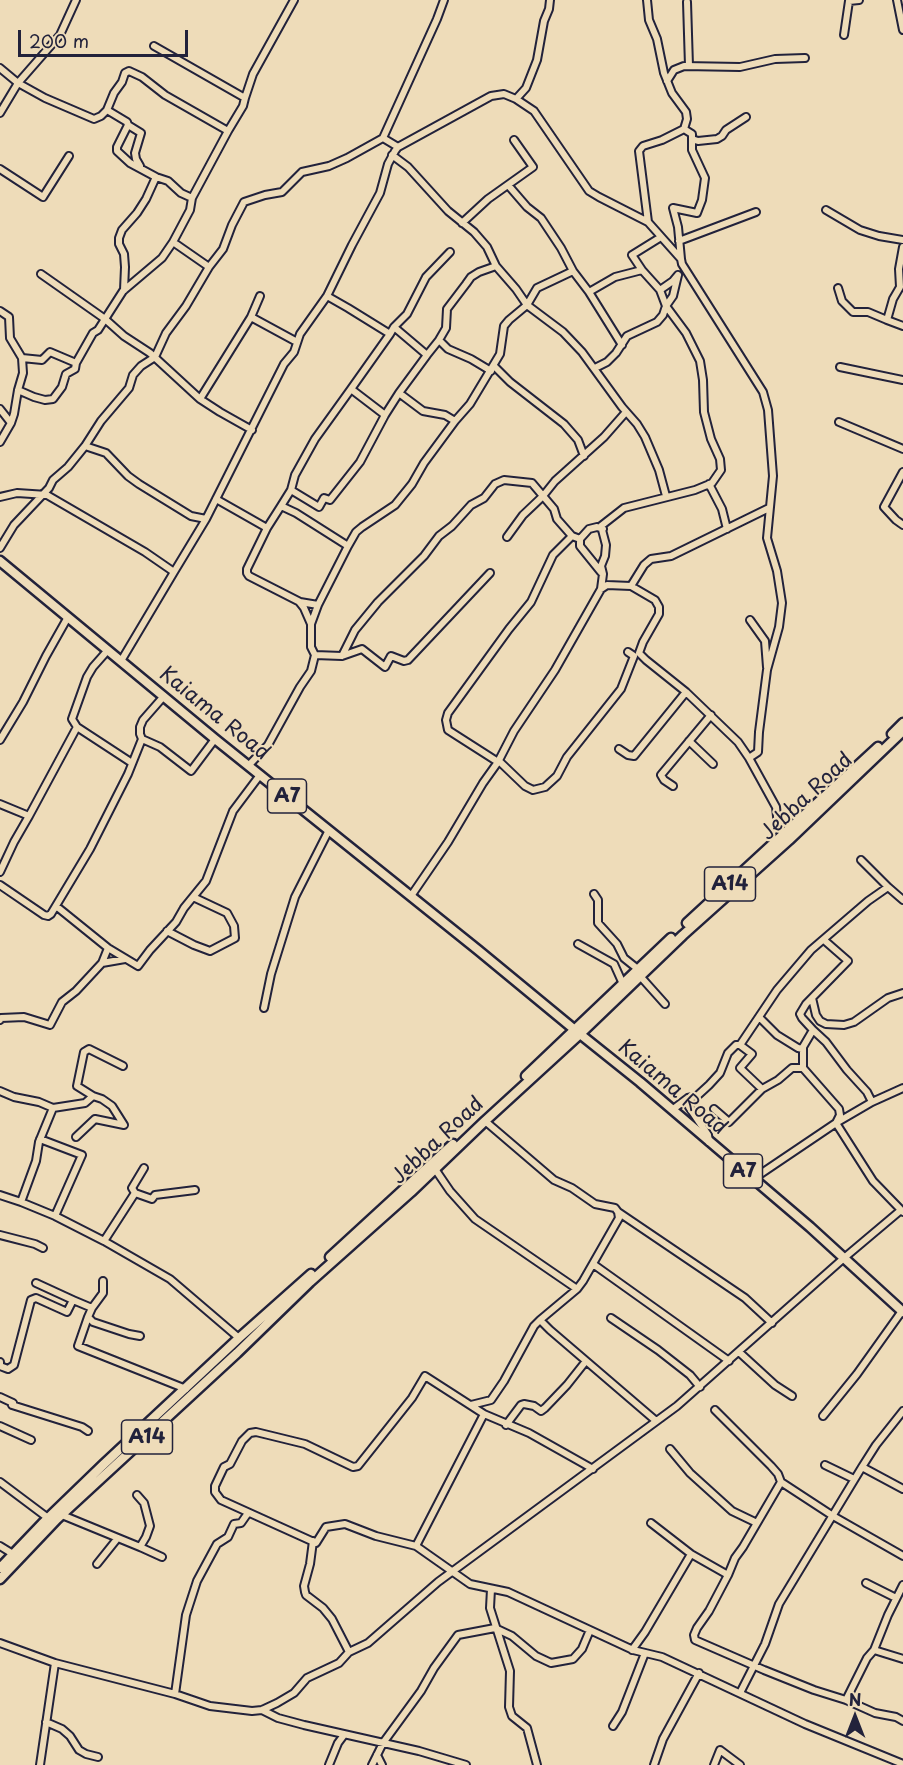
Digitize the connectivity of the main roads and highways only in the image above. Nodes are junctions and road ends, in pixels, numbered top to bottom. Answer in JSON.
{"nodes":[{"id":1,"x":0,"y":561,"type":"edge"},
{"id":2,"x":903,"y":723,"type":"edge"},
{"id":3,"x":903,"y":731,"type":"edge"},
{"id":4,"x":639,"y":973,"type":"junction"},
{"id":5,"x":577,"y":1032,"type":"junction"},
{"id":6,"x":903,"y":1311,"type":"edge"},
{"id":7,"x":0,"y":1568,"type":"edge"},
{"id":8,"x":0,"y":1579,"type":"edge"}],
"edges":[{"from":1,"to":5,"type":"highway","name":"Kaiama Road","number":"A7"},
{"from":2,"to":4,"type":"highway","name":"Jebba Road","number":"A14"},
{"from":3,"to":4,"type":"highway","name":"Jebba Road","number":"A14"},
{"from":4,"to":5,"type":"highway","name":"Jebba Road","number":"A14"},
{"from":4,"to":5,"type":"highway","name":"Jebba Road","number":"A14"},
{"from":5,"to":6,"type":"highway","name":"Kaiama Road","number":"A7"},
{"from":5,"to":7,"type":"highway","name":"Jebba Road","number":"A14"},
{"from":5,"to":8,"type":"highway","name":"Jebba Road","number":"A14"}]}
